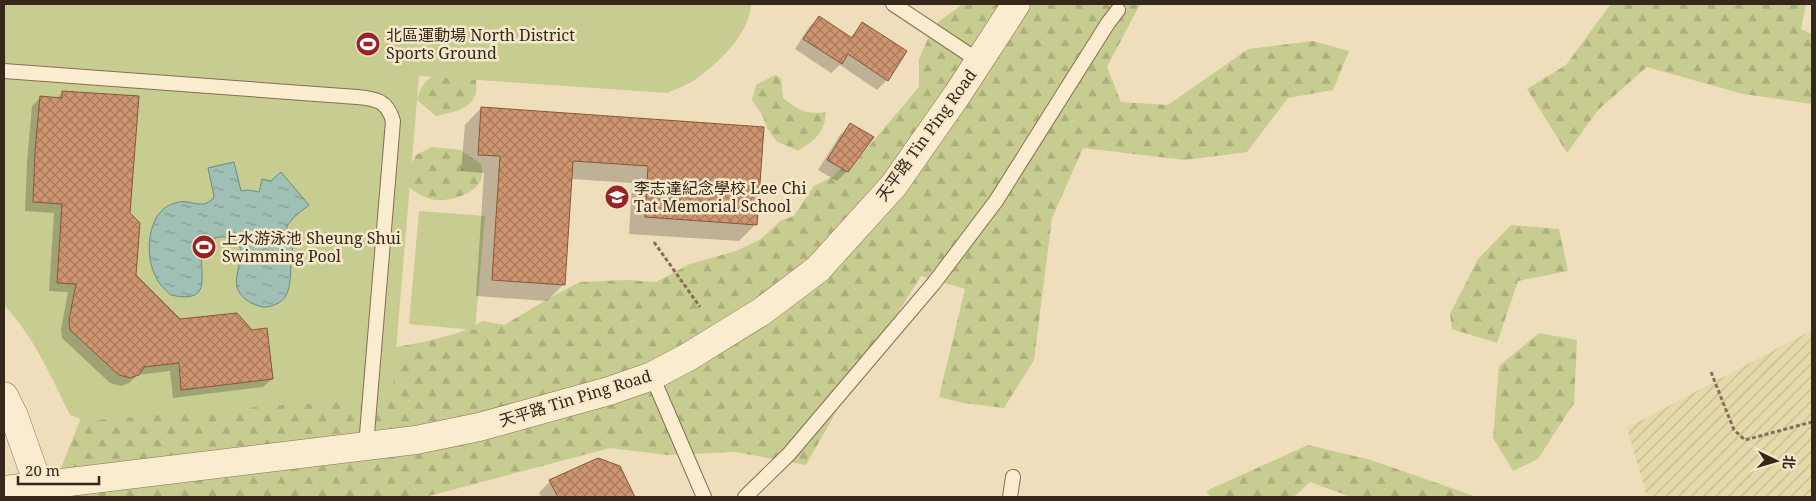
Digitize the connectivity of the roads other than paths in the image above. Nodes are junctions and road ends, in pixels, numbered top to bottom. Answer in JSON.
{"nodes":[{"id":1,"x":893,"y":4,"type":"edge"},
{"id":2,"x":1016,"y":4,"type":"edge"},
{"id":3,"x":1118,"y":10,"type":"dead end"},
{"id":4,"x":980,"y":60,"type":"junction"},
{"id":5,"x":4,"y":71,"type":"edge"},
{"id":6,"x":652,"y":376,"type":"junction"},
{"id":7,"x":4,"y":396,"type":"edge"},
{"id":8,"x":366,"y":446,"type":"junction"},
{"id":9,"x":1013,"y":477,"type":"dead end"},
{"id":10,"x":39,"y":486,"type":"junction"},
{"id":11,"x":4,"y":490,"type":"edge"},
{"id":12,"x":704,"y":497,"type":"edge"},
{"id":13,"x":745,"y":497,"type":"edge"},
{"id":14,"x":1010,"y":497,"type":"edge"}],
"edges":[{"from":1,"to":4,"type":"lane"},
{"from":2,"to":4,"type":"street","name":"天平路 Tin Ping Road"},
{"from":3,"to":13,"type":"lane"},
{"from":4,"to":6,"type":"street","name":"天平路 Tin Ping Road"},
{"from":5,"to":8,"type":"lane"},
{"from":6,"to":8,"type":"street","name":"天平路 Tin Ping Road"},
{"from":6,"to":12,"type":"lane"},
{"from":7,"to":10,"type":"street"},
{"from":8,"to":10,"type":"street","name":"天平路 Tin Ping Road"},
{"from":9,"to":14,"type":"lane"},
{"from":10,"to":11,"type":"street","name":"天平路 Tin Ping Road"}]}
